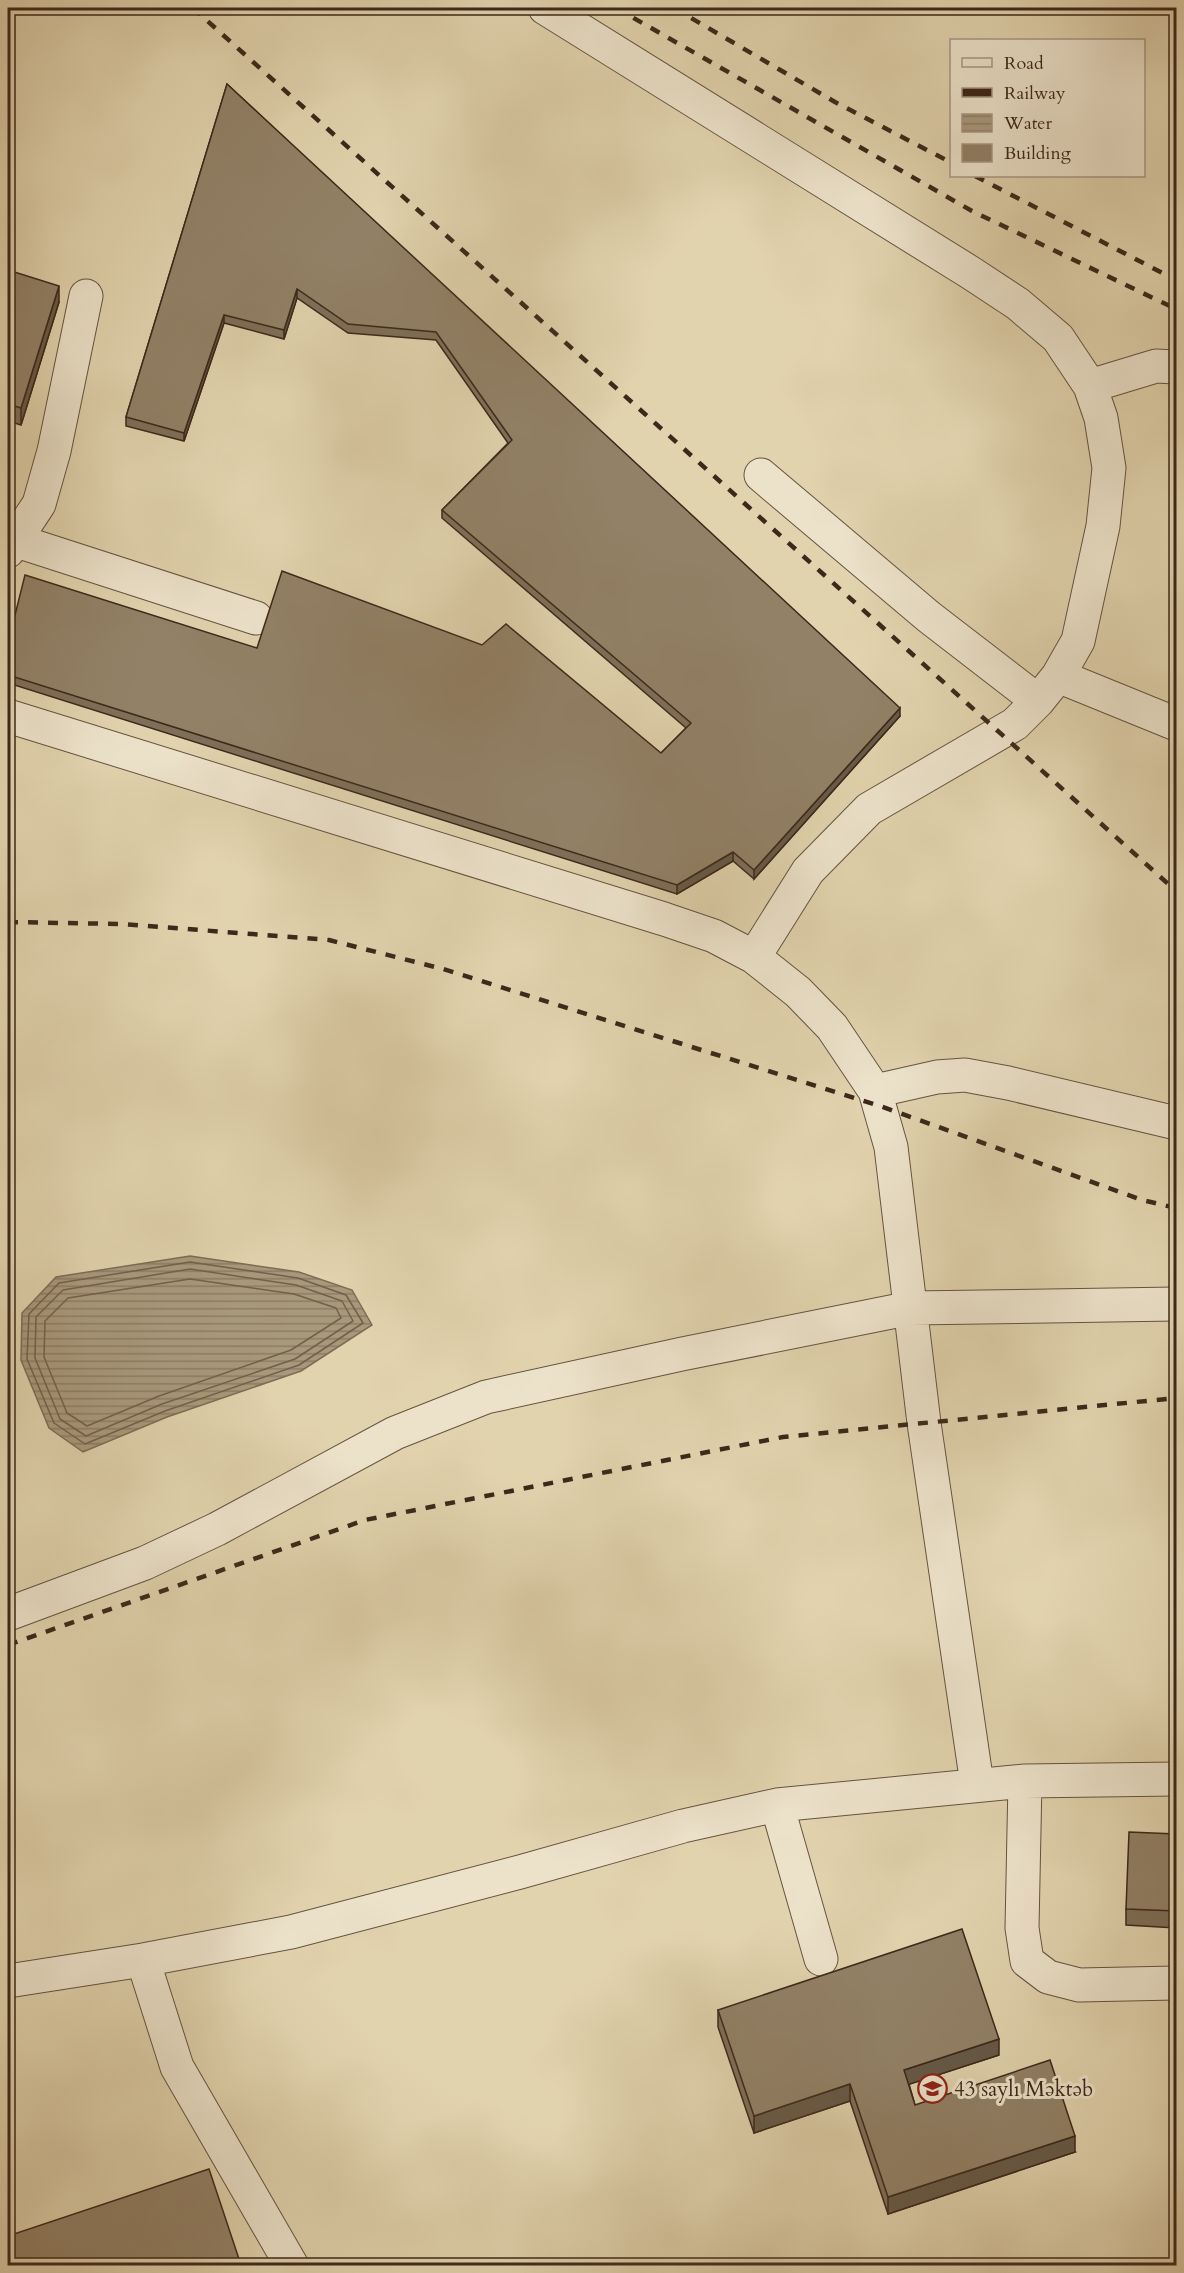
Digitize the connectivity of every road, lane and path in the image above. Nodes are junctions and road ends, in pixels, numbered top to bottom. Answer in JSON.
{"nodes":[{"id":1,"x":545,"y":8,"type":"edge"},
{"id":2,"x":86,"y":296,"type":"dead end"},
{"id":3,"x":1176,"y":367,"type":"edge"},
{"id":4,"x":1090,"y":386,"type":"junction"},
{"id":5,"x":761,"y":475,"type":"dead end"},
{"id":6,"x":10,"y":543,"type":"edge"},
{"id":7,"x":256,"y":618,"type":"dead end"},
{"id":8,"x":1048,"y":689,"type":"junction"},
{"id":9,"x":8,"y":716,"type":"edge"},
{"id":10,"x":1176,"y":724,"type":"edge"},
{"id":11,"x":754,"y":957,"type":"junction"},
{"id":12,"x":875,"y":1091,"type":"junction"},
{"id":13,"x":1176,"y":1122,"type":"edge"},
{"id":14,"x":1176,"y":1304,"type":"edge"},
{"id":15,"x":911,"y":1308,"type":"junction"},
{"id":16,"x":8,"y":1614,"type":"edge"},
{"id":17,"x":1176,"y":1779,"type":"edge"},
{"id":18,"x":1024,"y":1780,"type":"junction"},
{"id":19,"x":977,"y":1784,"type":"junction"},
{"id":20,"x":777,"y":1805,"type":"junction"},
{"id":21,"x":820,"y":1959,"type":"dead end"},
{"id":22,"x":143,"y":1960,"type":"junction"},
{"id":23,"x":8,"y":1981,"type":"edge"},
{"id":24,"x":1176,"y":1983,"type":"edge"},
{"id":25,"x":292,"y":2265,"type":"edge"}],
"edges":[{"from":1,"to":4,"type":"street"},
{"from":2,"to":6,"type":"street"},
{"from":3,"to":4,"type":"street"},
{"from":4,"to":8,"type":"street"},
{"from":5,"to":8,"type":"street"},
{"from":6,"to":7,"type":"street"},
{"from":8,"to":10,"type":"street"},
{"from":8,"to":11,"type":"street"},
{"from":9,"to":11,"type":"street"},
{"from":11,"to":12,"type":"street"},
{"from":12,"to":13,"type":"street"},
{"from":12,"to":15,"type":"street"},
{"from":14,"to":15,"type":"street"},
{"from":15,"to":16,"type":"street"},
{"from":15,"to":19,"type":"street"},
{"from":17,"to":18,"type":"street"},
{"from":18,"to":19,"type":"street"},
{"from":18,"to":24,"type":"street"},
{"from":19,"to":20,"type":"street"},
{"from":20,"to":21,"type":"street"},
{"from":20,"to":22,"type":"street"},
{"from":22,"to":23,"type":"street"},
{"from":22,"to":25,"type":"street"}]}
